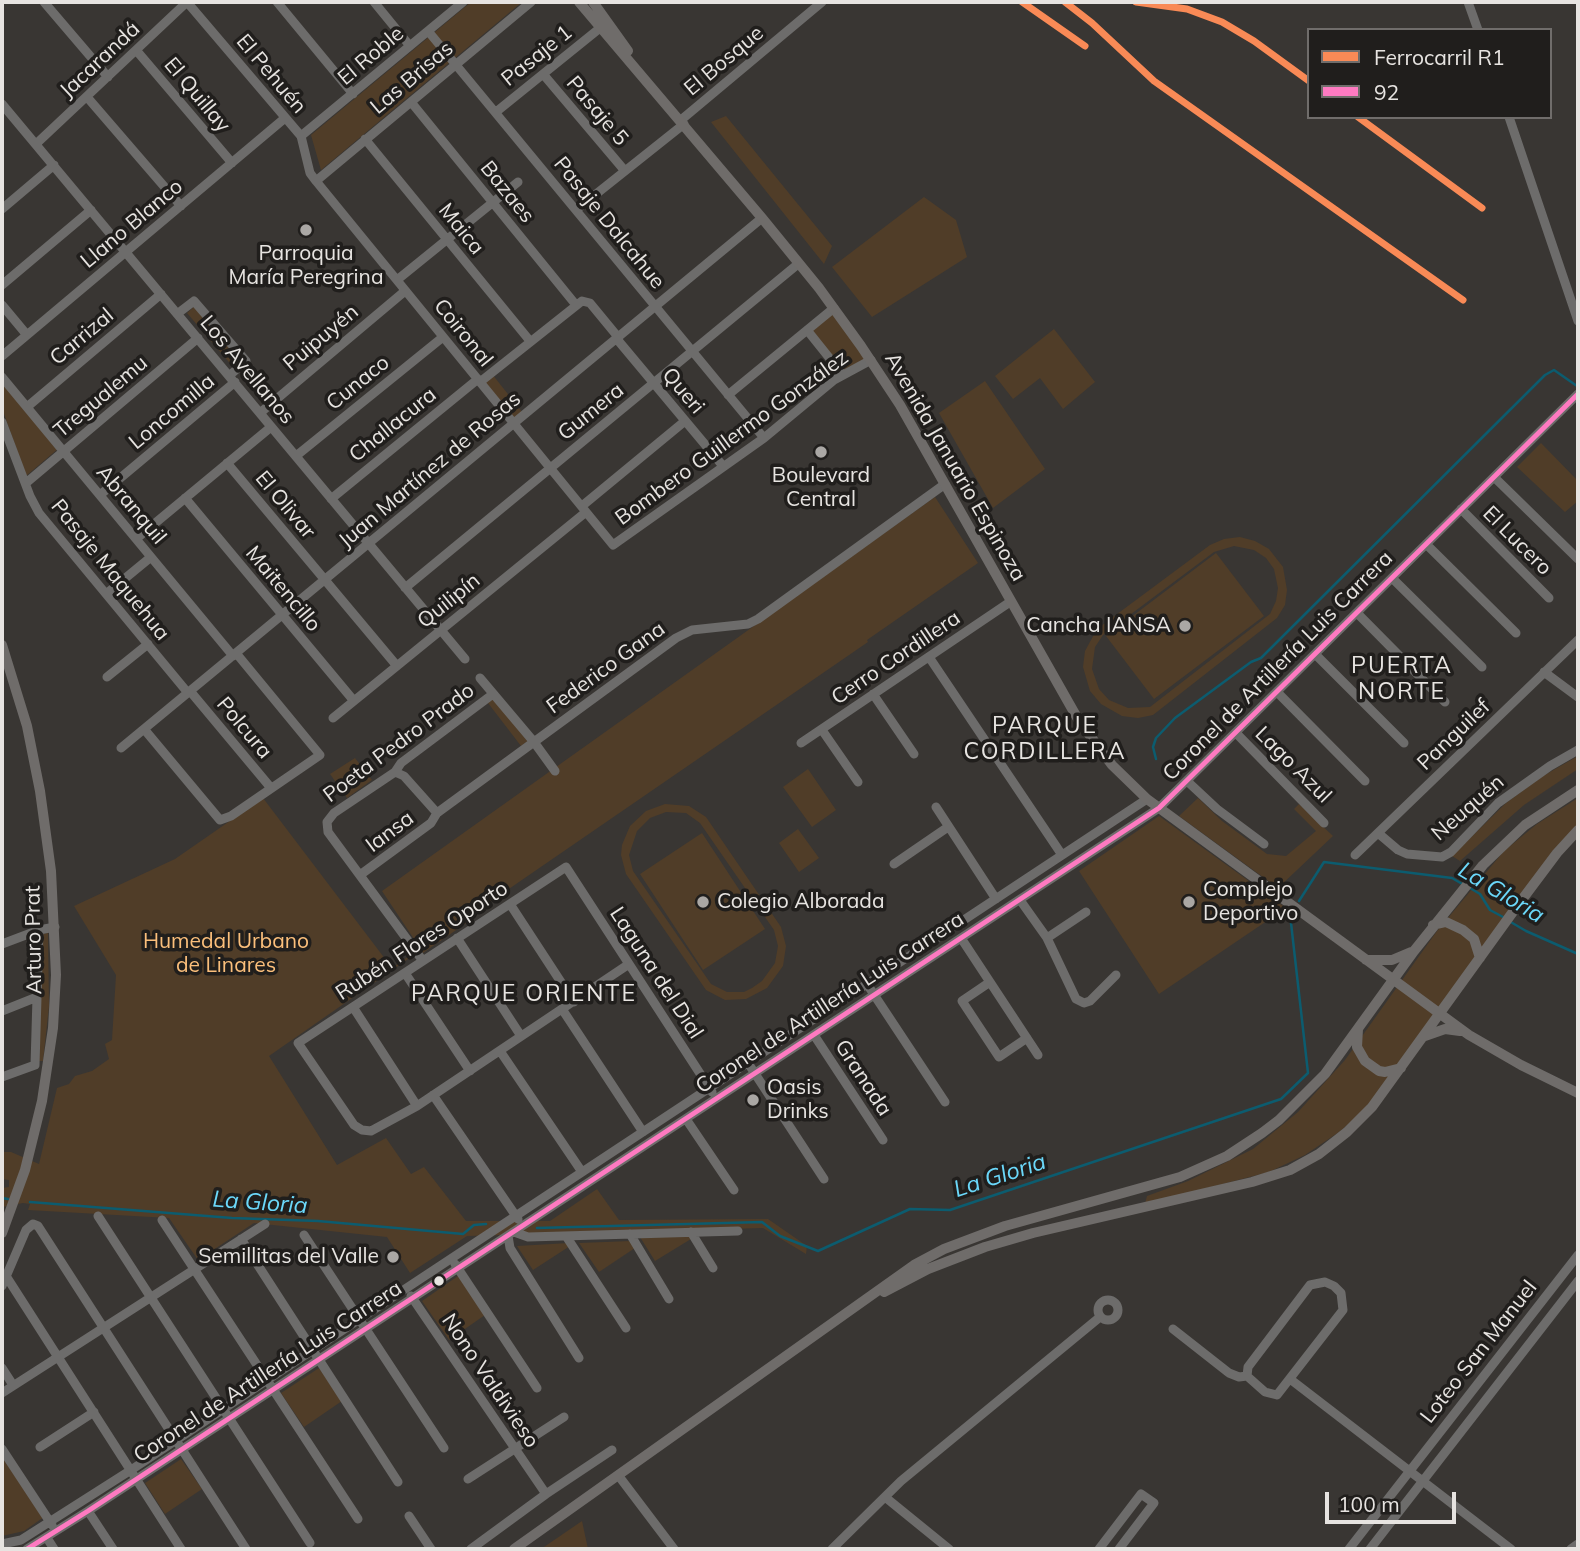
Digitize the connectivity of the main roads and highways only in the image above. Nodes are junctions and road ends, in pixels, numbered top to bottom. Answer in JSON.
{"nodes":[{"id":1,"x":579,"y":2,"type":"edge"},
{"id":2,"x":593,"y":2,"type":"edge"},
{"id":3,"x":650,"y":84,"type":"junction"},
{"id":4,"x":2,"y":645,"type":"edge"},
{"id":5,"x":1578,"y":790,"type":"edge"},
{"id":6,"x":1578,"y":830,"type":"edge"},
{"id":7,"x":1433,"y":925,"type":"junction"},
{"id":8,"x":1414,"y":950,"type":"junction"},
{"id":9,"x":1480,"y":958,"type":"junction"},
{"id":10,"x":1365,"y":960,"type":"junction"},
{"id":11,"x":1393,"y":979,"type":"junction"},
{"id":12,"x":1440,"y":1013,"type":"junction"},
{"id":13,"x":1358,"y":1028,"type":"junction"},
{"id":14,"x":1469,"y":1035,"type":"junction"},
{"id":15,"x":1422,"y":1038,"type":"junction"},
{"id":16,"x":1401,"y":1068,"type":"junction"},
{"id":17,"x":1578,"y":1093,"type":"edge"},
{"id":18,"x":2,"y":1233,"type":"edge"},
{"id":19,"x":841,"y":1316,"type":"junction"},
{"id":20,"x":514,"y":1549,"type":"edge"}],
"edges":[{"from":1,"to":3,"type":"main road","name":"Avenida Januario Espinoza"},
{"from":2,"to":3,"type":"main road","name":"Avenida Januario Espinoza"},
{"from":3,"to":10,"type":"main road","name":"Avenida Januario Espinoza"},
{"from":4,"to":18,"type":"main road","name":"Arturo Prat"},
{"from":5,"to":7,"type":"main road"},
{"from":6,"to":9,"type":"main road"},
{"from":7,"to":8,"type":"main road"},
{"from":7,"to":9,"type":"main road"},
{"from":8,"to":10,"type":"main road"},
{"from":8,"to":11,"type":"main road"},
{"from":9,"to":12,"type":"main road"},
{"from":10,"to":11,"type":"main road","name":"Avenida Januario Espinoza"},
{"from":11,"to":12,"type":"main road","name":"Avenida Januario Espinoza"},
{"from":11,"to":13,"type":"main road"},
{"from":12,"to":14,"type":"main road","name":"Avenida Januario Espinoza"},
{"from":12,"to":15,"type":"main road"},
{"from":13,"to":16,"type":"main road"},
{"from":13,"to":19,"type":"main road"},
{"from":14,"to":15,"type":"main road"},
{"from":14,"to":17,"type":"main road","name":"Avenida Januario Espinoza"},
{"from":15,"to":16,"type":"main road"},
{"from":16,"to":19,"type":"main road"},
{"from":19,"to":20,"type":"main road"}]}
